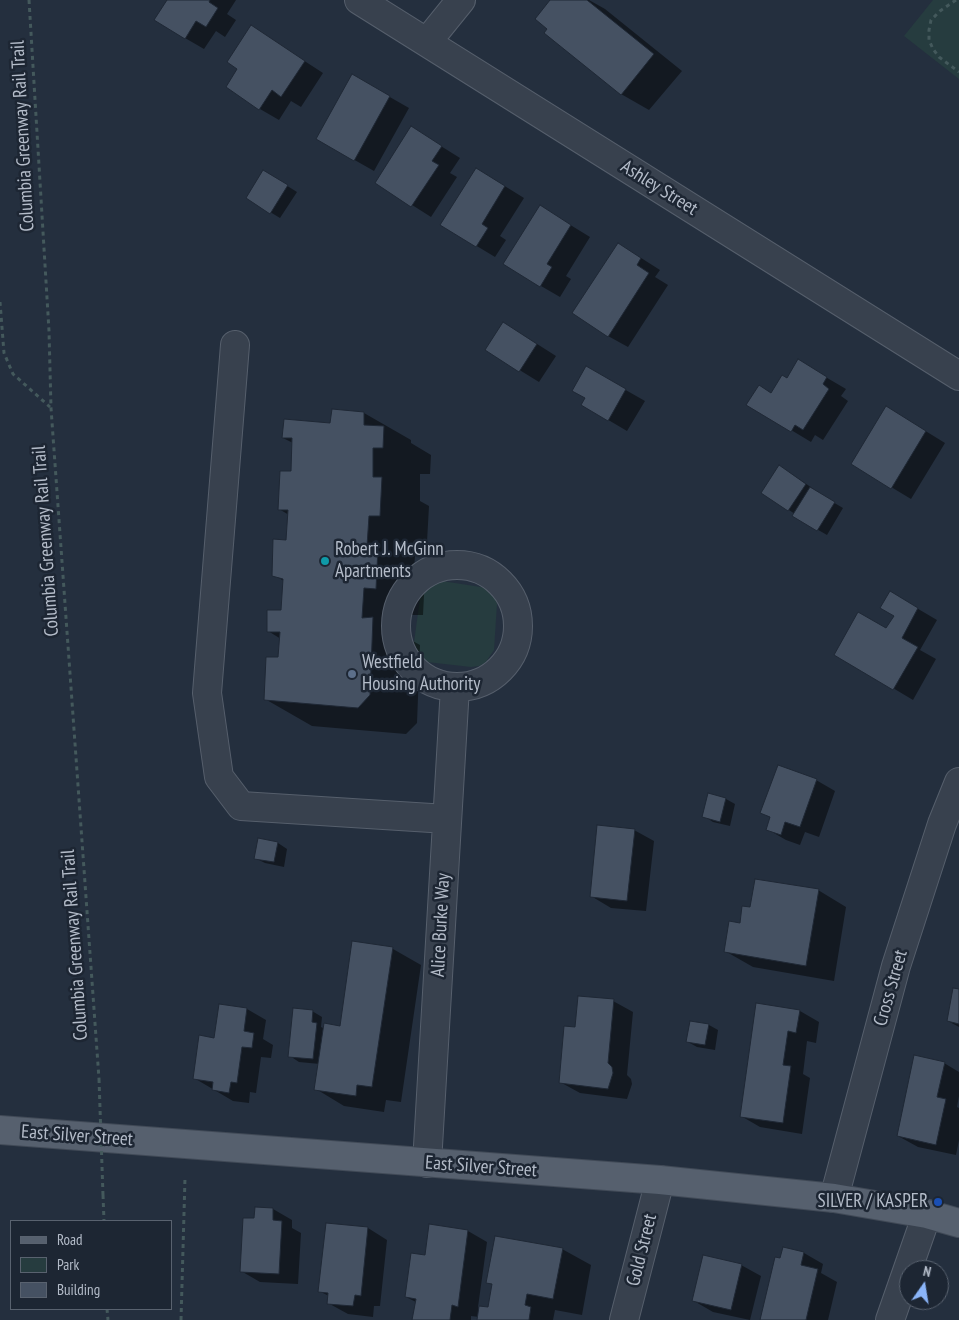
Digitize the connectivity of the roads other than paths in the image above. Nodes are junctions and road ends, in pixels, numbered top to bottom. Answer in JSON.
{"nodes":[{"id":1,"x":360,"y":0,"type":"edge"},
{"id":2,"x":461,"y":0,"type":"edge"},
{"id":3,"x":427,"y":42,"type":"junction"},
{"id":4,"x":235,"y":346,"type":"dead end"},
{"id":5,"x":959,"y":376,"type":"edge"},
{"id":6,"x":455,"y":687,"type":"junction"},
{"id":7,"x":959,"y":782,"type":"edge"},
{"id":8,"x":447,"y":819,"type":"junction"},
{"id":9,"x":0,"y":1130,"type":"edge"},
{"id":10,"x":427,"y":1163,"type":"junction"},
{"id":11,"x":660,"y":1180,"type":"junction"},
{"id":12,"x":834,"y":1198,"type":"junction"},
{"id":13,"x":927,"y":1214,"type":"junction"},
{"id":14,"x":959,"y":1223,"type":"edge"},
{"id":15,"x":624,"y":1320,"type":"edge"},
{"id":16,"x":890,"y":1320,"type":"edge"}],
"edges":[{"from":1,"to":3,"type":"street","name":"Ashley Street"},
{"from":2,"to":3,"type":"street"},
{"from":3,"to":5,"type":"street","name":"Ashley Street"},
{"from":4,"to":8,"type":"street"},
{"from":6,"to":6,"type":"street"},
{"from":6,"to":8,"type":"street","name":"Alice Burke Way"},
{"from":7,"to":12,"type":"street","name":"Cross Street"},
{"from":8,"to":10,"type":"street","name":"Alice Burke Way"},
{"from":9,"to":10,"type":"main road","name":"East Silver Street"},
{"from":10,"to":11,"type":"main road","name":"East Silver Street"},
{"from":11,"to":12,"type":"main road","name":"East Silver Street"},
{"from":11,"to":15,"type":"street","name":"Gold Street"},
{"from":12,"to":13,"type":"main road","name":"East Silver Street"},
{"from":13,"to":14,"type":"main road","name":"East Silver Street"},
{"from":13,"to":16,"type":"street"}]}
